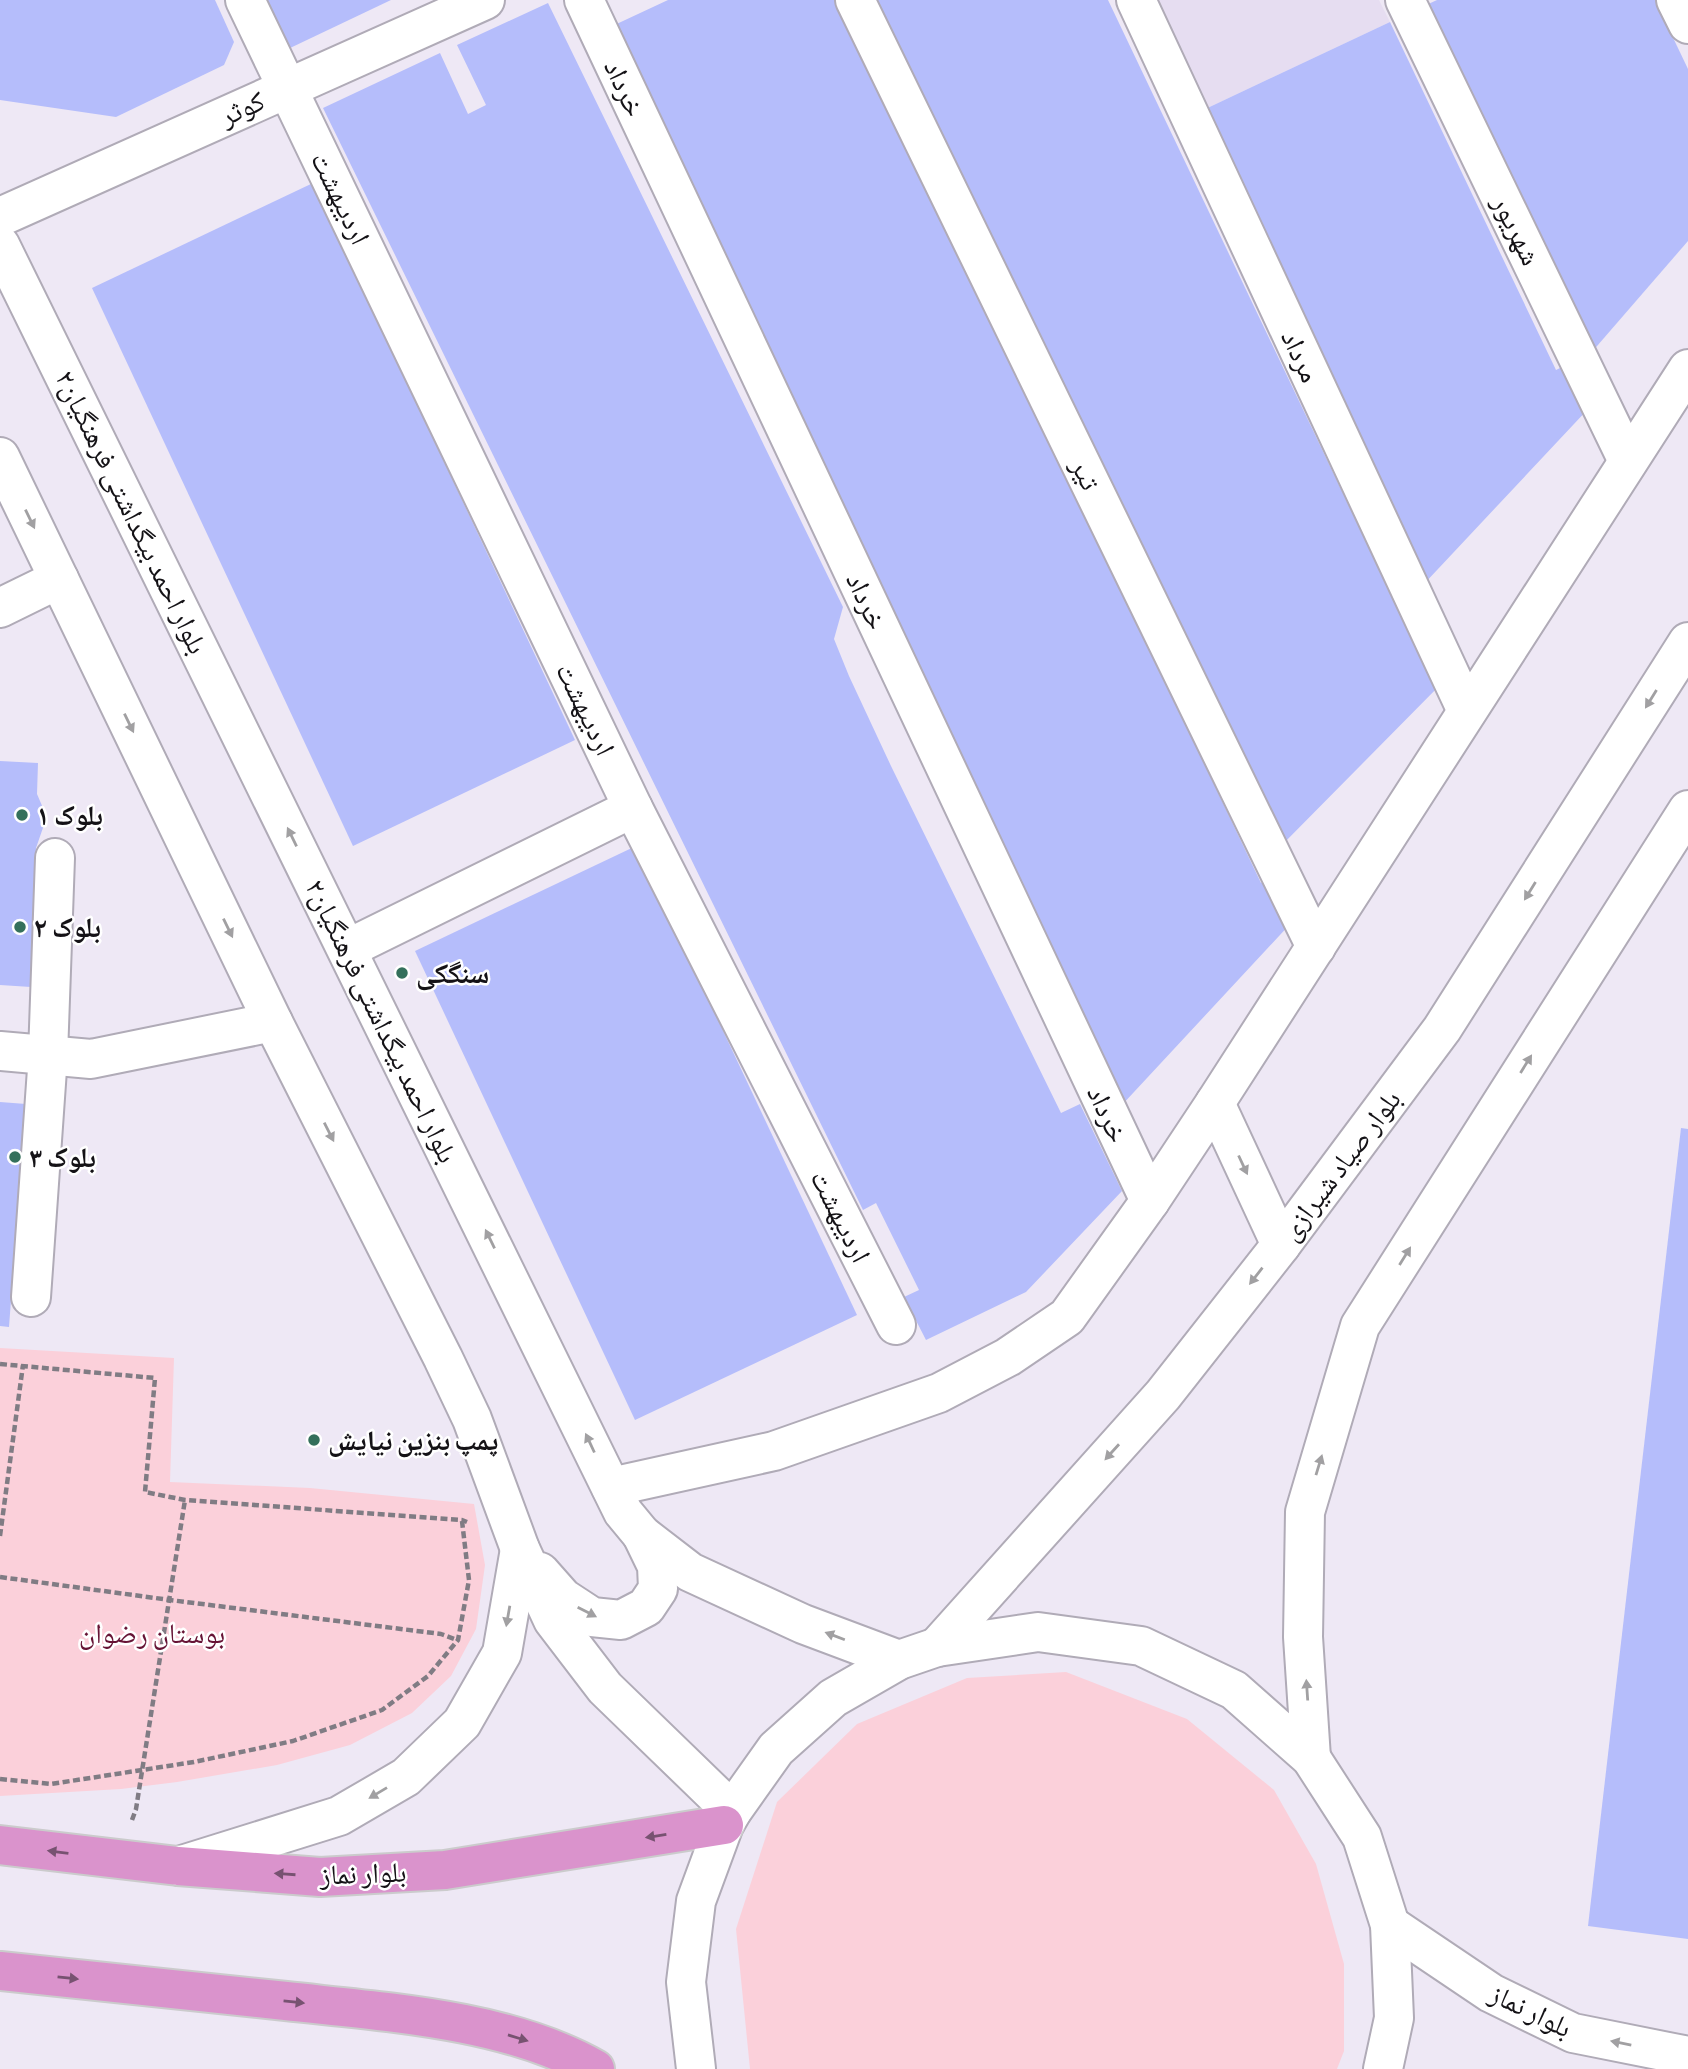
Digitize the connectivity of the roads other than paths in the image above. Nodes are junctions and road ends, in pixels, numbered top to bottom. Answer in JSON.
{"nodes":[{"id":1,"x":245,"y":0,"type":"edge"},
{"id":2,"x":485,"y":0,"type":"edge"},
{"id":3,"x":584,"y":0,"type":"edge"},
{"id":4,"x":855,"y":0,"type":"edge"},
{"id":5,"x":1136,"y":0,"type":"edge"},
{"id":6,"x":1405,"y":0,"type":"edge"},
{"id":7,"x":1676,"y":0,"type":"edge"},
{"id":8,"x":1688,"y":24,"type":"edge"},
{"id":9,"x":288,"y":87,"type":"junction"},
{"id":10,"x":0,"y":217,"type":"edge"},
{"id":11,"x":0,"y":245,"type":"edge"},
{"id":12,"x":1688,"y":369,"type":"edge"},
{"id":13,"x":0,"y":457,"type":"edge"},
{"id":14,"x":1628,"y":461,"type":"junction"},
{"id":15,"x":59,"y":579,"type":"junction"},
{"id":16,"x":0,"y":608,"type":"edge"},
{"id":17,"x":1688,"y":642,"type":"edge"},
{"id":18,"x":1467,"y":711,"type":"junction"},
{"id":19,"x":634,"y":808,"type":"junction"},
{"id":20,"x":1688,"y":810,"type":"edge"},
{"id":21,"x":55,"y":858,"type":"dead end"},
{"id":22,"x":1316,"y":947,"type":"junction"},
{"id":23,"x":347,"y":948,"type":"junction"},
{"id":24,"x":273,"y":1022,"type":"junction"},
{"id":25,"x":0,"y":1051,"type":"edge"},
{"id":26,"x":48,"y":1055,"type":"junction"},
{"id":27,"x":1214,"y":1103,"type":"junction"},
{"id":28,"x":1150,"y":1201,"type":"junction"},
{"id":29,"x":1281,"y":1245,"type":"junction"},
{"id":30,"x":31,"y":1297,"type":"dead end"},
{"id":31,"x":896,"y":1325,"type":"dead end"},
{"id":32,"x":611,"y":1487,"type":"junction"},
{"id":33,"x":642,"y":1535,"type":"junction"},
{"id":34,"x":520,"y":1549,"type":"junction"},
{"id":35,"x":937,"y":1647,"type":"junction"},
{"id":36,"x":899,"y":1660,"type":"junction"},
{"id":37,"x":1311,"y":1758,"type":"junction"},
{"id":38,"x":728,"y":1818,"type":"junction"},
{"id":39,"x":0,"y":1845,"type":"edge"},
{"id":40,"x":178,"y":1866,"type":"junction"},
{"id":41,"x":1390,"y":1925,"type":"junction"},
{"id":42,"x":0,"y":1971,"type":"edge"},
{"id":43,"x":1688,"y":2056,"type":"edge"},
{"id":44,"x":595,"y":2069,"type":"edge"},
{"id":45,"x":696,"y":2069,"type":"edge"},
{"id":46,"x":1383,"y":2069,"type":"edge"}],
"edges":[{"from":1,"to":9,"type":"street","name":"اردیبهشت"},
{"from":2,"to":9,"type":"street","name":"کوثر"},
{"from":3,"to":28,"type":"street","name":"خرداد"},
{"from":4,"to":22,"type":"street","name":"تیر"},
{"from":5,"to":18,"type":"street","name":"مرداد"},
{"from":6,"to":14,"type":"street","name":"شهریور"},
{"from":7,"to":8,"type":"street"},
{"from":9,"to":10,"type":"street","name":"کوثر"},
{"from":9,"to":19,"type":"street","name":"اردیبهشت"},
{"from":23,"to":11,"type":"street","name":"بلوار احمد بیگداشتی فرهنگیان۲","one_way":true},
{"from":12,"to":14,"type":"street"},
{"from":13,"to":15,"type":"street","one_way":true},
{"from":14,"to":18,"type":"street"},
{"from":15,"to":16,"type":"street"},
{"from":15,"to":24,"type":"street","one_way":true},
{"from":17,"to":29,"type":"street","name":"بلوار صیاد شیرازی","one_way":true},
{"from":18,"to":22,"type":"street"},
{"from":19,"to":23,"type":"street"},
{"from":19,"to":31,"type":"street","name":"اردیبهشت"},
{"from":37,"to":20,"type":"street","one_way":true},
{"from":21,"to":26,"type":"street"},
{"from":22,"to":27,"type":"street"},
{"from":32,"to":23,"type":"street","name":"بلوار احمد بیگداشتی فرهنگیان۲","one_way":true},
{"from":24,"to":26,"type":"street"},
{"from":24,"to":34,"type":"street","one_way":true},
{"from":25,"to":26,"type":"street"},
{"from":26,"to":30,"type":"street"},
{"from":27,"to":28,"type":"street"},
{"from":27,"to":29,"type":"street","one_way":true},
{"from":28,"to":32,"type":"street"},
{"from":29,"to":35,"type":"street","name":"بلوار صیاد شیرازی","one_way":true},
{"from":32,"to":33,"type":"street","name":"بلوار احمد بیگداشتی فرهنگیان۲"},
{"from":34,"to":33,"type":"street","one_way":true},
{"from":36,"to":33,"type":"street","name":"بلوار احمد بیگداشتی فرهنگیان۲","one_way":true},
{"from":34,"to":38,"type":"street"},
{"from":34,"to":40,"type":"street","one_way":true},
{"from":35,"to":36,"type":"street"},
{"from":35,"to":37,"type":"street"},
{"from":36,"to":38,"type":"street"},
{"from":37,"to":41,"type":"street"},
{"from":38,"to":40,"type":"highway","name":"بلوار نماز","one_way":true},
{"from":38,"to":45,"type":"street"},
{"from":40,"to":39,"type":"highway","name":"بلوار نماز","one_way":true},
{"from":43,"to":41,"type":"street","name":"بلوار نماز","one_way":true},
{"from":41,"to":46,"type":"street"},
{"from":42,"to":44,"type":"highway","one_way":true}]}
